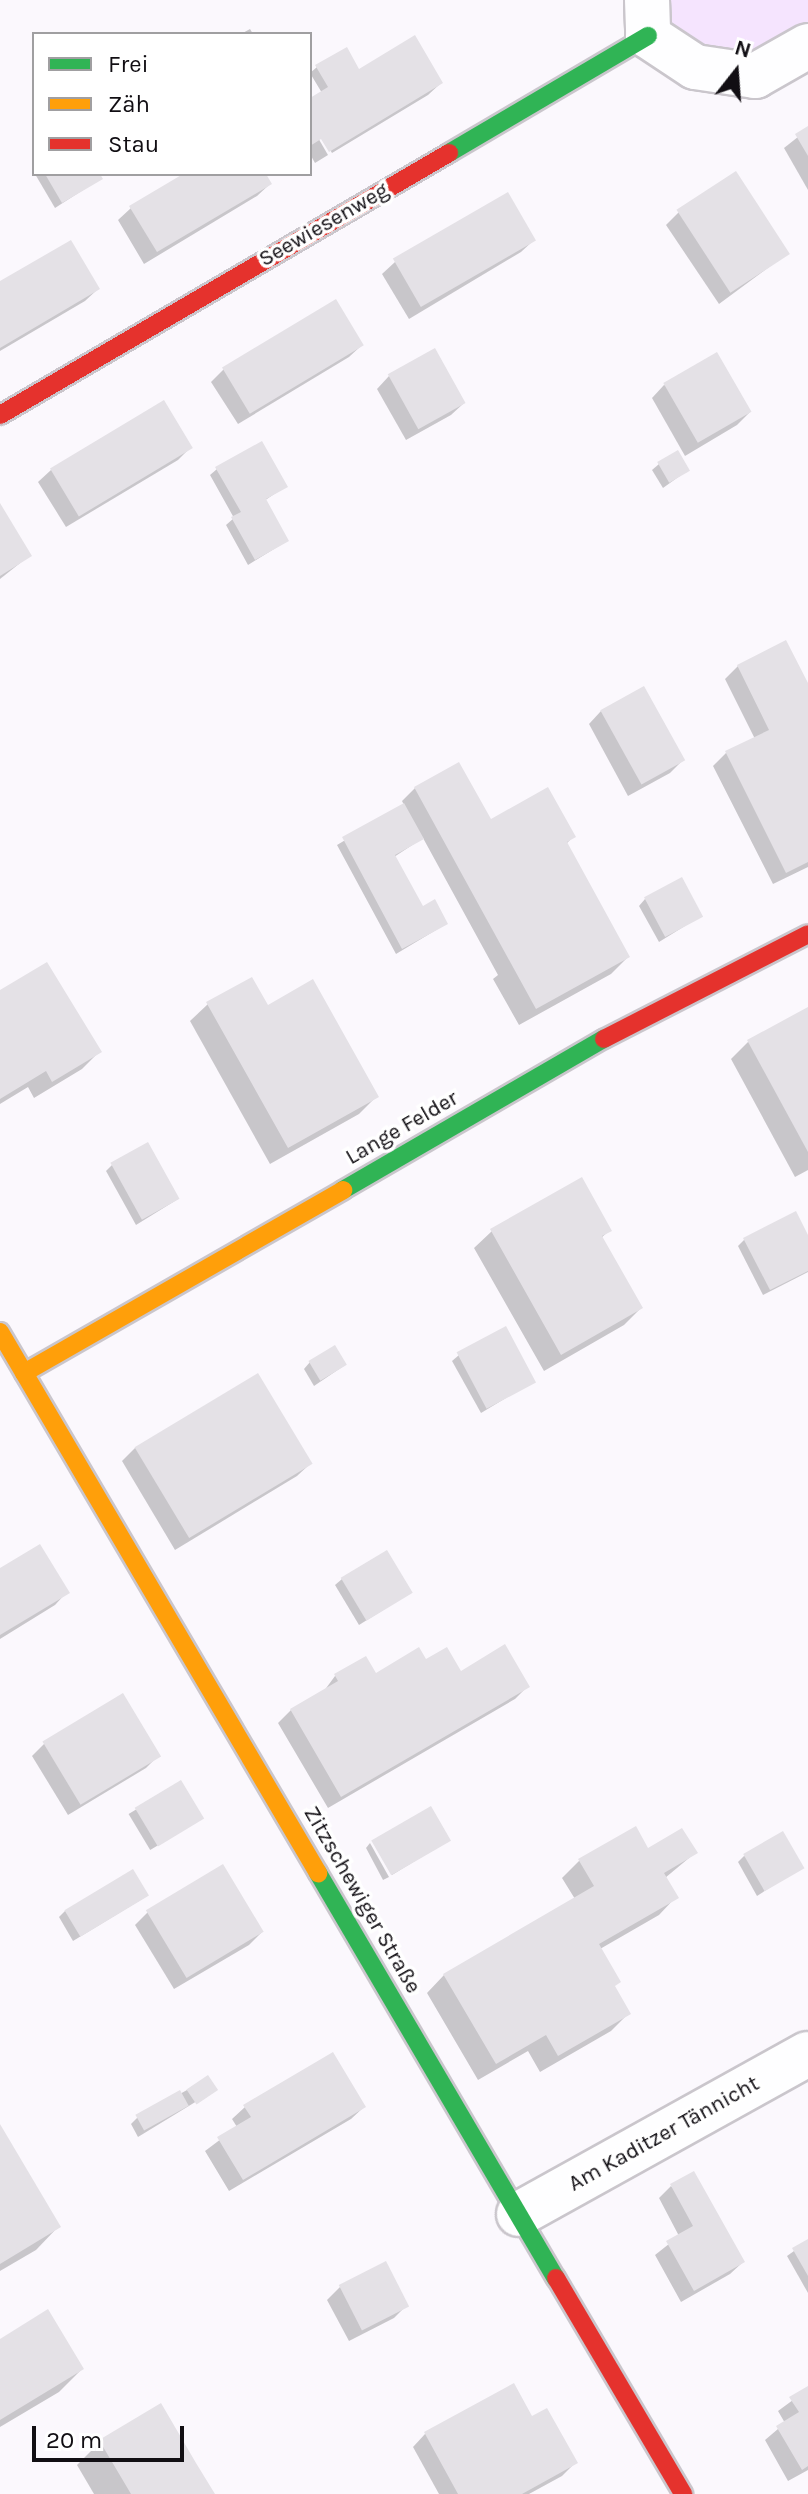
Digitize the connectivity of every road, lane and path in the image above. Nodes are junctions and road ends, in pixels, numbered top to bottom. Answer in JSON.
{"nodes":[{"id":1,"x":647,"y":18,"type":"edge"},
{"id":2,"x":808,"y":46,"type":"edge"},
{"id":3,"x":0,"y":415,"type":"edge"},
{"id":4,"x":808,"y":934,"type":"edge"},
{"id":5,"x":0,"y":1332,"type":"edge"},
{"id":6,"x":24,"y":1373,"type":"junction"},
{"id":7,"x":808,"y":2054,"type":"edge"},
{"id":8,"x":519,"y":2214,"type":"junction"},
{"id":9,"x":683,"y":2494,"type":"edge"}],
"edges":[{"from":1,"to":2,"type":"street","name":"Seewiesenweg"},
{"from":1,"to":3,"type":"street","name":"Seewiesenweg"},
{"from":4,"to":6,"type":"street","name":"Lange Felder"},
{"from":5,"to":6,"type":"street","name":"Zitzschewiger Straße"},
{"from":6,"to":8,"type":"street","name":"Zitzschewiger Straße"},
{"from":7,"to":8,"type":"street","name":"Am Kaditzer Tännicht"},
{"from":8,"to":9,"type":"street","name":"Zitzschewiger Straße"}]}
